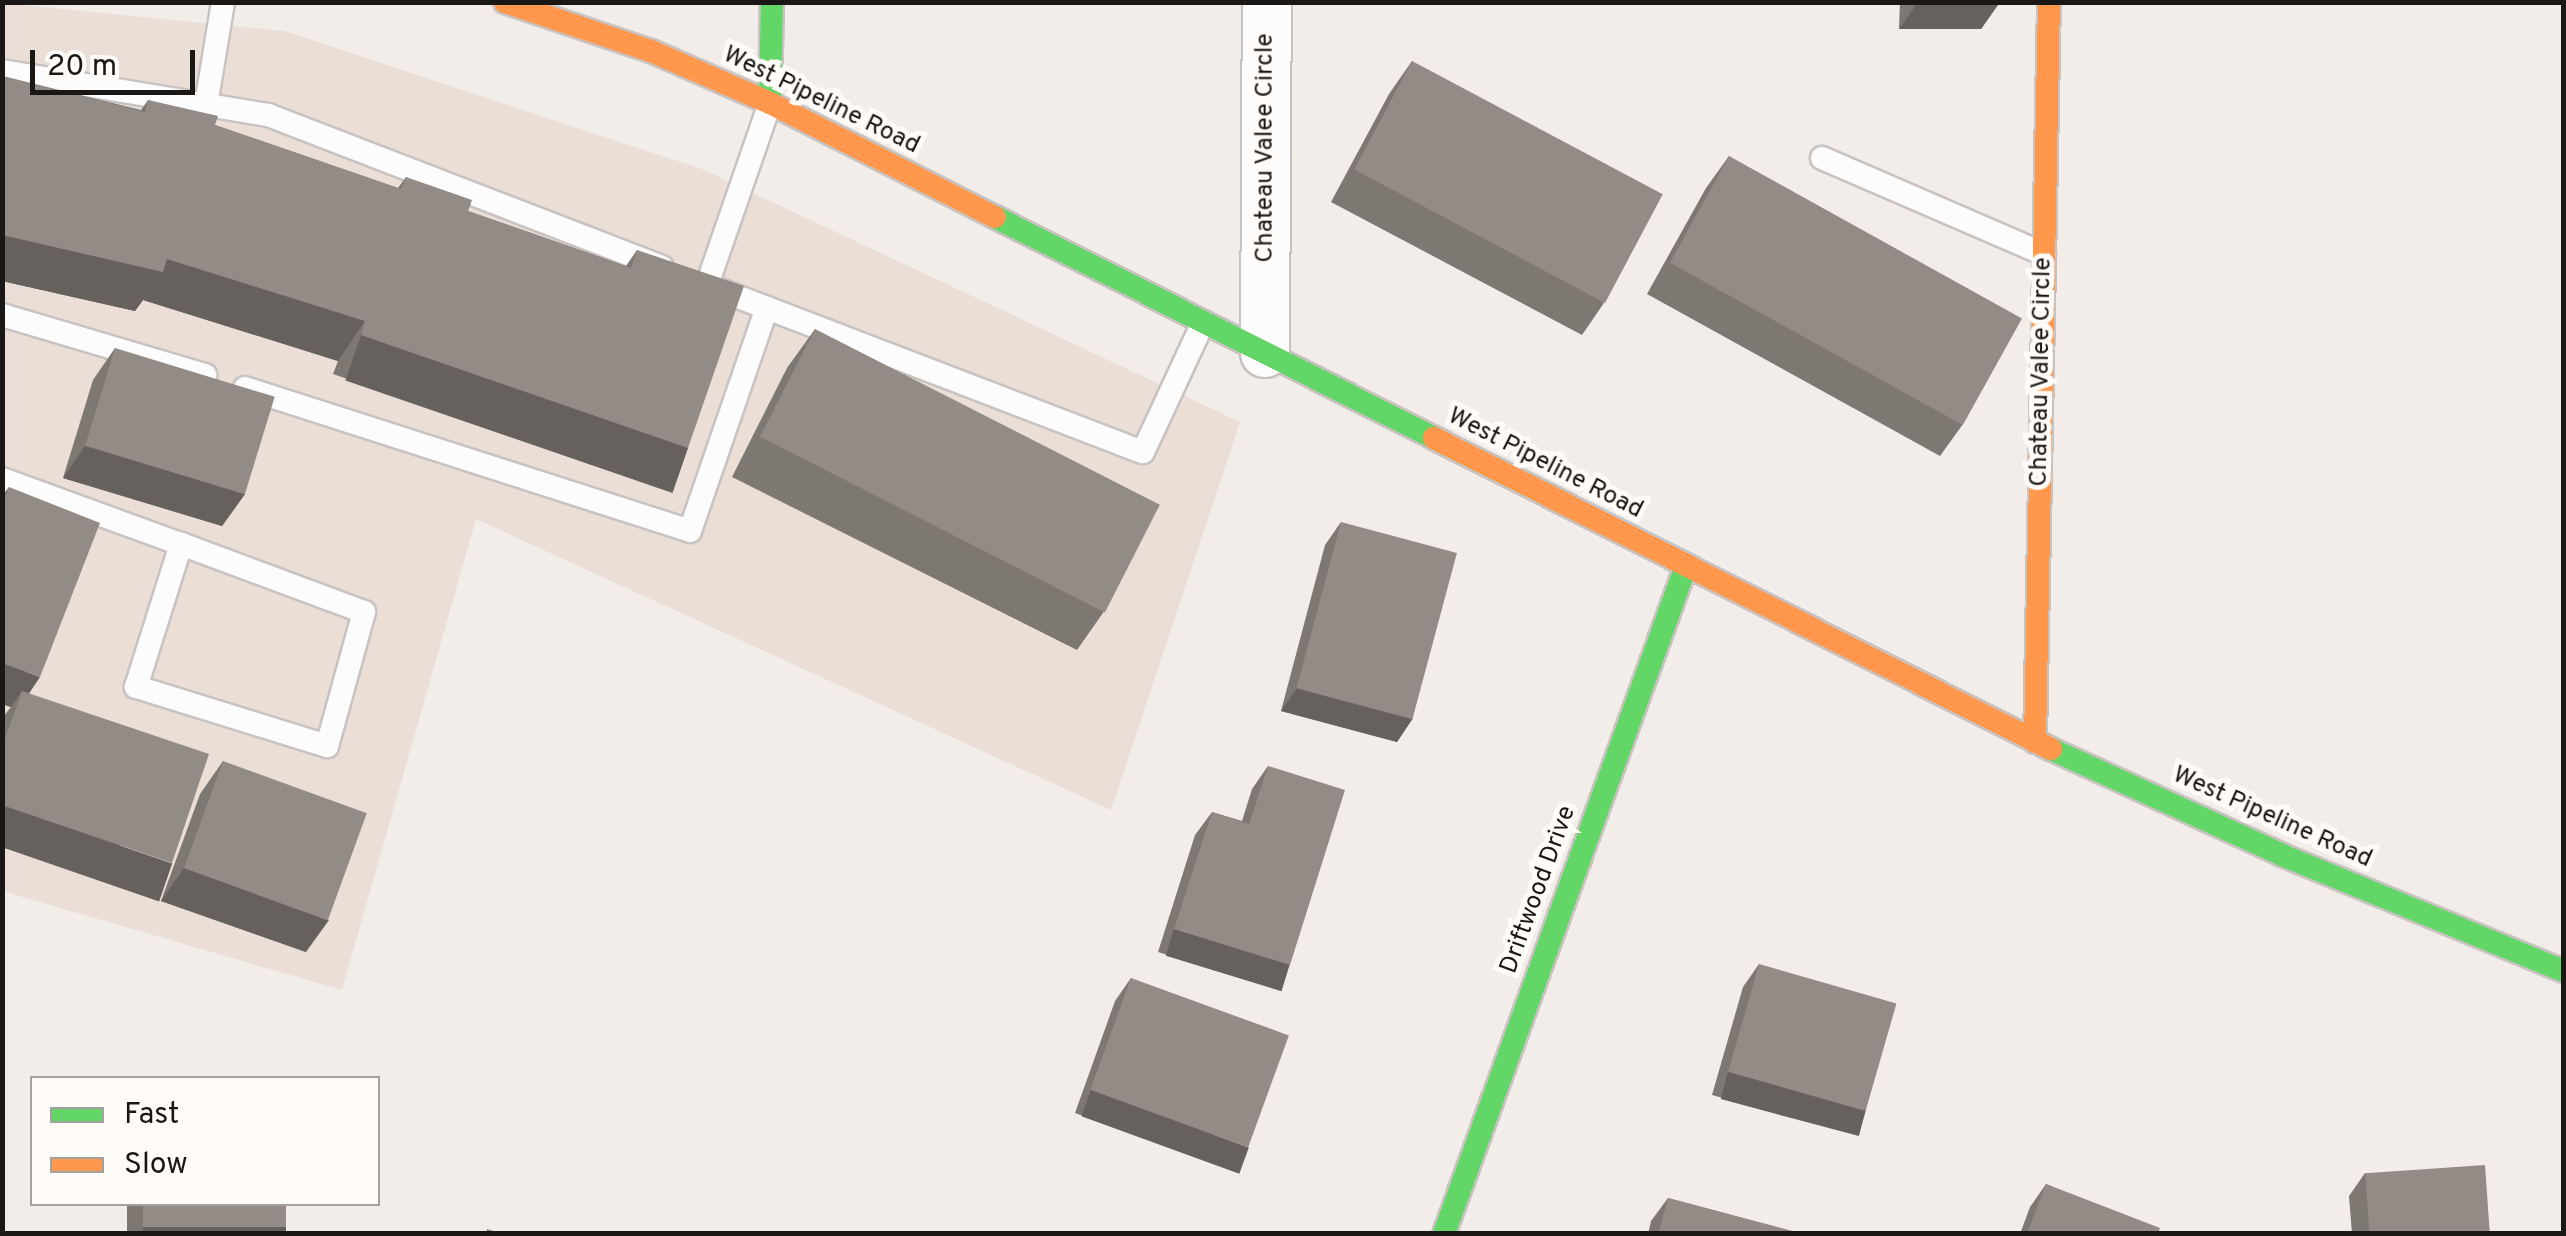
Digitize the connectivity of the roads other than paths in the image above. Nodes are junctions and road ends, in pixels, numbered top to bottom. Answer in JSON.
{"nodes":[{"id":1,"x":223,"y":2,"type":"edge"},
{"id":2,"x":505,"y":2,"type":"edge"},
{"id":3,"x":772,"y":2,"type":"edge"},
{"id":4,"x":1267,"y":2,"type":"edge"},
{"id":5,"x":2048,"y":2,"type":"edge"},
{"id":6,"x":2,"y":72,"type":"edge"},
{"id":7,"x":770,"y":103,"type":"junction"},
{"id":8,"x":206,"y":106,"type":"junction"},
{"id":9,"x":1822,"y":158,"type":"dead end"},
{"id":10,"x":2044,"y":254,"type":"junction"},
{"id":11,"x":707,"y":285,"type":"junction"},
{"id":12,"x":767,"y":308,"type":"junction"},
{"id":13,"x":2,"y":315,"type":"edge"},
{"id":14,"x":1203,"y":323,"type":"junction"},
{"id":15,"x":1265,"y":354,"type":"junction"},
{"id":16,"x":2,"y":479,"type":"edge"},
{"id":17,"x":181,"y":544,"type":"junction"},
{"id":18,"x":1686,"y":566,"type":"junction"},
{"id":19,"x":2036,"y":742,"type":"junction"},
{"id":20,"x":2564,"y":972,"type":"edge"},
{"id":21,"x":1444,"y":1234,"type":"edge"}],
"edges":[{"from":1,"to":8,"type":"lane"},
{"from":2,"to":7,"type":"main road","name":"West Pipeline Road"},
{"from":3,"to":7,"type":"main road"},
{"from":4,"to":15,"type":"street","name":"Chateau Valee Circle"},
{"from":5,"to":10,"type":"main road","name":"Chateau Valee Circle"},
{"from":6,"to":8,"type":"lane"},
{"from":7,"to":11,"type":"lane"},
{"from":7,"to":14,"type":"main road","name":"West Pipeline Road"},
{"from":8,"to":11,"type":"lane"},
{"from":9,"to":10,"type":"lane"},
{"from":10,"to":19,"type":"main road","name":"Chateau Valee Circle"},
{"from":11,"to":12,"type":"lane"},
{"from":12,"to":13,"type":"lane"},
{"from":12,"to":14,"type":"lane"},
{"from":14,"to":15,"type":"main road","name":"West Pipeline Road"},
{"from":15,"to":18,"type":"main road","name":"West Pipeline Road"},
{"from":16,"to":17,"type":"lane"},
{"from":17,"to":17,"type":"lane"},
{"from":18,"to":19,"type":"main road","name":"West Pipeline Road"},
{"from":18,"to":21,"type":"main road","name":"Driftwood Drive"},
{"from":19,"to":20,"type":"main road","name":"West Pipeline Road"}]}
